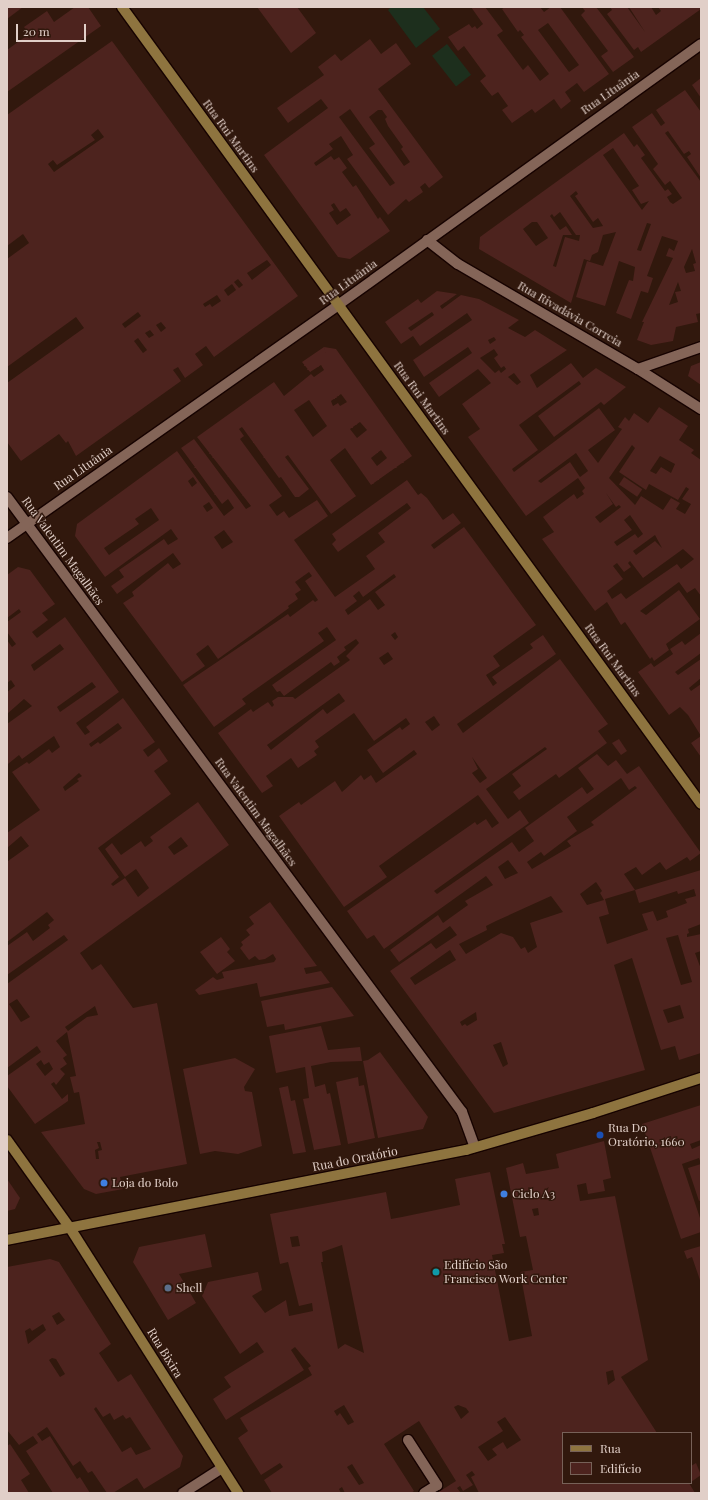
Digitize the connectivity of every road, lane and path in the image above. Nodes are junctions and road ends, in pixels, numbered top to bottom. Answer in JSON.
{"nodes":[{"id":1,"x":122,"y":7,"type":"edge"},
{"id":2,"x":701,"y":44,"type":"edge"},
{"id":3,"x":427,"y":240,"type":"junction"},
{"id":4,"x":338,"y":305,"type":"junction"},
{"id":5,"x":701,"y":347,"type":"edge"},
{"id":6,"x":638,"y":369,"type":"junction"},
{"id":7,"x":701,"y":409,"type":"edge"},
{"id":8,"x":7,"y":497,"type":"edge"},
{"id":9,"x":26,"y":524,"type":"junction"},
{"id":10,"x":7,"y":538,"type":"edge"},
{"id":11,"x":701,"y":804,"type":"edge"},
{"id":12,"x":701,"y":1078,"type":"edge"},
{"id":13,"x":7,"y":1140,"type":"edge"},
{"id":14,"x":475,"y":1147,"type":"junction"},
{"id":15,"x":70,"y":1228,"type":"junction"},
{"id":16,"x":7,"y":1240,"type":"edge"},
{"id":17,"x":408,"y":1440,"type":"dead end"},
{"id":18,"x":222,"y":1468,"type":"junction"},
{"id":19,"x":183,"y":1493,"type":"edge"},
{"id":20,"x":238,"y":1493,"type":"edge"},
{"id":21,"x":424,"y":1493,"type":"edge"}],
"edges":[{"from":1,"to":4,"type":"main road","name":"Rua Rui Martins"},
{"from":2,"to":3,"type":"street","name":"Rua Lituânia"},
{"from":3,"to":4,"type":"street","name":"Rua Lituânia"},
{"from":3,"to":6,"type":"street","name":"Rua Rivadávia Correia"},
{"from":4,"to":9,"type":"street","name":"Rua Lituânia"},
{"from":4,"to":11,"type":"main road","name":"Rua Rui Martins"},
{"from":5,"to":6,"type":"street"},
{"from":6,"to":7,"type":"street","name":"Rua Rivadávia Correia"},
{"from":8,"to":9,"type":"street","name":"Rua Valentim Magalhães"},
{"from":9,"to":10,"type":"street","name":"Rua Lituânia"},
{"from":9,"to":14,"type":"street","name":"Rua Valentim Magalhães"},
{"from":12,"to":14,"type":"main road","name":"Rua do Oratório"},
{"from":13,"to":15,"type":"main road","name":"Rua Bixira"},
{"from":14,"to":15,"type":"main road","name":"Rua do Oratório"},
{"from":15,"to":16,"type":"main road","name":"Rua do Oratório"},
{"from":15,"to":18,"type":"main road","name":"Rua Bixira"},
{"from":17,"to":21,"type":"street"},
{"from":18,"to":19,"type":"street"},
{"from":18,"to":20,"type":"main road","name":"Rua Bixira"}]}
